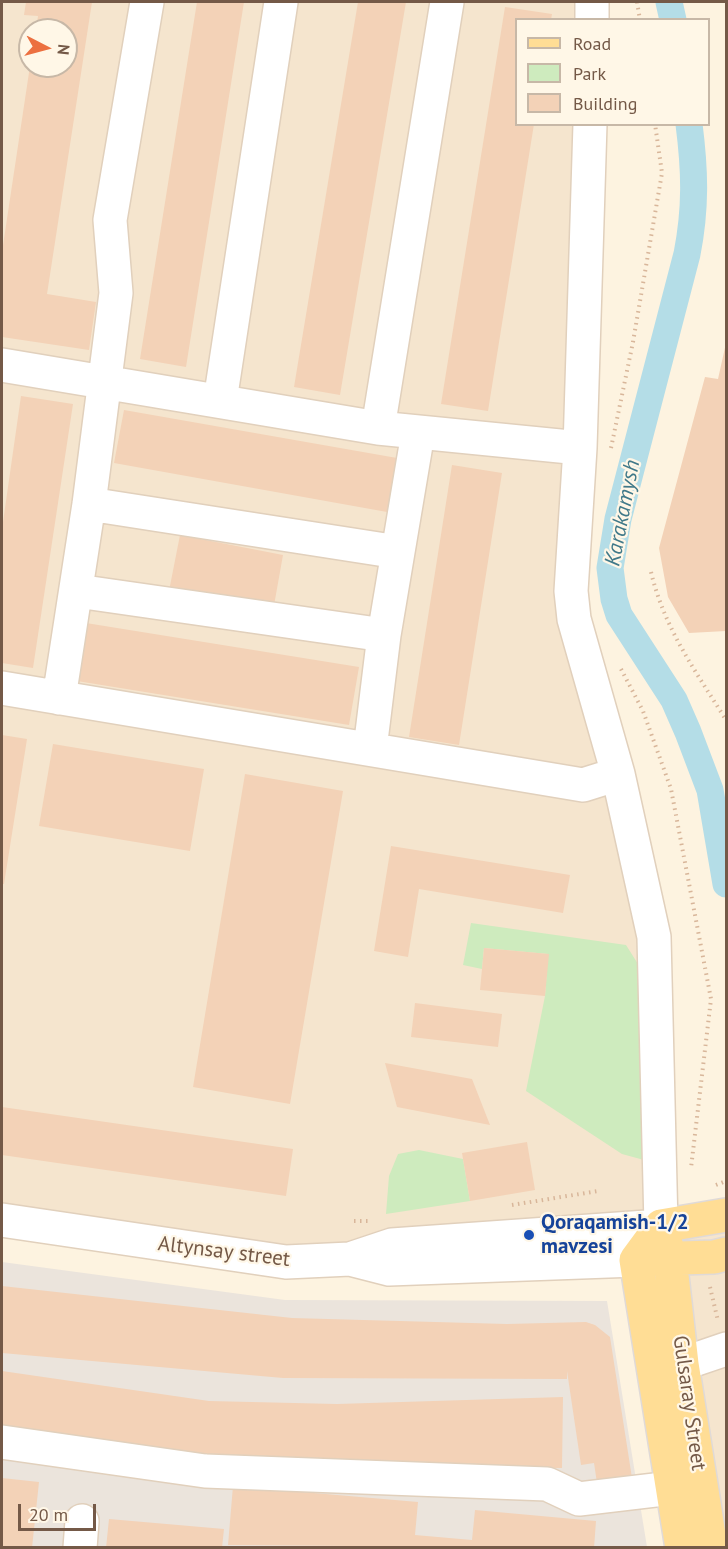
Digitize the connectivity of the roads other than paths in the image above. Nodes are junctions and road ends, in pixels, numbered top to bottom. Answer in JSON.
{"nodes":[{"id":1,"x":147,"y":2,"type":"edge"},
{"id":2,"x":281,"y":2,"type":"edge"},
{"id":3,"x":447,"y":2,"type":"edge"},
{"id":4,"x":592,"y":2,"type":"edge"},
{"id":5,"x":592,"y":18,"type":"edge"},
{"id":6,"x":590,"y":126,"type":"edge"},
{"id":7,"x":2,"y":365,"type":"edge"},
{"id":8,"x":105,"y":381,"type":"junction"},
{"id":9,"x":220,"y":402,"type":"junction"},
{"id":10,"x":378,"y":428,"type":"junction"},
{"id":11,"x":418,"y":434,"type":"junction"},
{"id":12,"x":595,"y":453,"type":"junction"},
{"id":13,"x":89,"y":504,"type":"junction"},
{"id":14,"x":398,"y":552,"type":"junction"},
{"id":15,"x":77,"y":591,"type":"junction"},
{"id":16,"x":384,"y":635,"type":"junction"},
{"id":17,"x":2,"y":688,"type":"edge"},
{"id":18,"x":59,"y":698,"type":"junction"},
{"id":19,"x":369,"y":749,"type":"junction"},
{"id":20,"x":618,"y":774,"type":"junction"},
{"id":21,"x":718,"y":1217,"type":"edge"},
{"id":22,"x":2,"y":1220,"type":"edge"},
{"id":23,"x":661,"y":1226,"type":"junction"},
{"id":24,"x":670,"y":1258,"type":"junction"},
{"id":25,"x":350,"y":1259,"type":"junction"},
{"id":26,"x":636,"y":1260,"type":"junction"},
{"id":27,"x":717,"y":1266,"type":"edge"},
{"id":28,"x":723,"y":1338,"type":"edge"},
{"id":29,"x":682,"y":1364,"type":"junction"},
{"id":30,"x":2,"y":1442,"type":"edge"},
{"id":31,"x":672,"y":1488,"type":"junction"},
{"id":32,"x":682,"y":1548,"type":"edge"},
{"id":33,"x":711,"y":1548,"type":"edge"}],
"edges":[{"from":1,"to":8,"type":"street"},
{"from":2,"to":9,"type":"street"},
{"from":3,"to":10,"type":"street"},
{"from":4,"to":5,"type":"street"},
{"from":6,"to":12,"type":"street"},
{"from":7,"to":8,"type":"street"},
{"from":8,"to":9,"type":"street"},
{"from":8,"to":13,"type":"street"},
{"from":9,"to":10,"type":"street"},
{"from":10,"to":11,"type":"street"},
{"from":11,"to":12,"type":"street"},
{"from":11,"to":14,"type":"street"},
{"from":12,"to":20,"type":"street"},
{"from":13,"to":14,"type":"street"},
{"from":13,"to":15,"type":"street"},
{"from":14,"to":16,"type":"street"},
{"from":15,"to":16,"type":"street"},
{"from":15,"to":18,"type":"street"},
{"from":16,"to":19,"type":"street"},
{"from":17,"to":18,"type":"street"},
{"from":18,"to":19,"type":"street"},
{"from":19,"to":20,"type":"street"},
{"from":20,"to":23,"type":"street"},
{"from":21,"to":23,"type":"main road"},
{"from":22,"to":25,"type":"street","name":"Altynsay street"},
{"from":23,"to":24,"type":"main road","name":"Gulsaray Street"},
{"from":23,"to":25,"type":"street","name":"Altynsay street"},
{"from":23,"to":26,"type":"main road"},
{"from":24,"to":26,"type":"main road"},
{"from":24,"to":27,"type":"main road"},
{"from":24,"to":29,"type":"main road","name":"Gulsaray Street"},
{"from":25,"to":26,"type":"street"},
{"from":26,"to":31,"type":"main road","name":"Gulsaray Street"},
{"from":28,"to":29,"type":"street"},
{"from":29,"to":33,"type":"main road","name":"Gulsaray Street"},
{"from":30,"to":31,"type":"street"},
{"from":31,"to":32,"type":"main road","name":"Gulsaray Street"}]}
